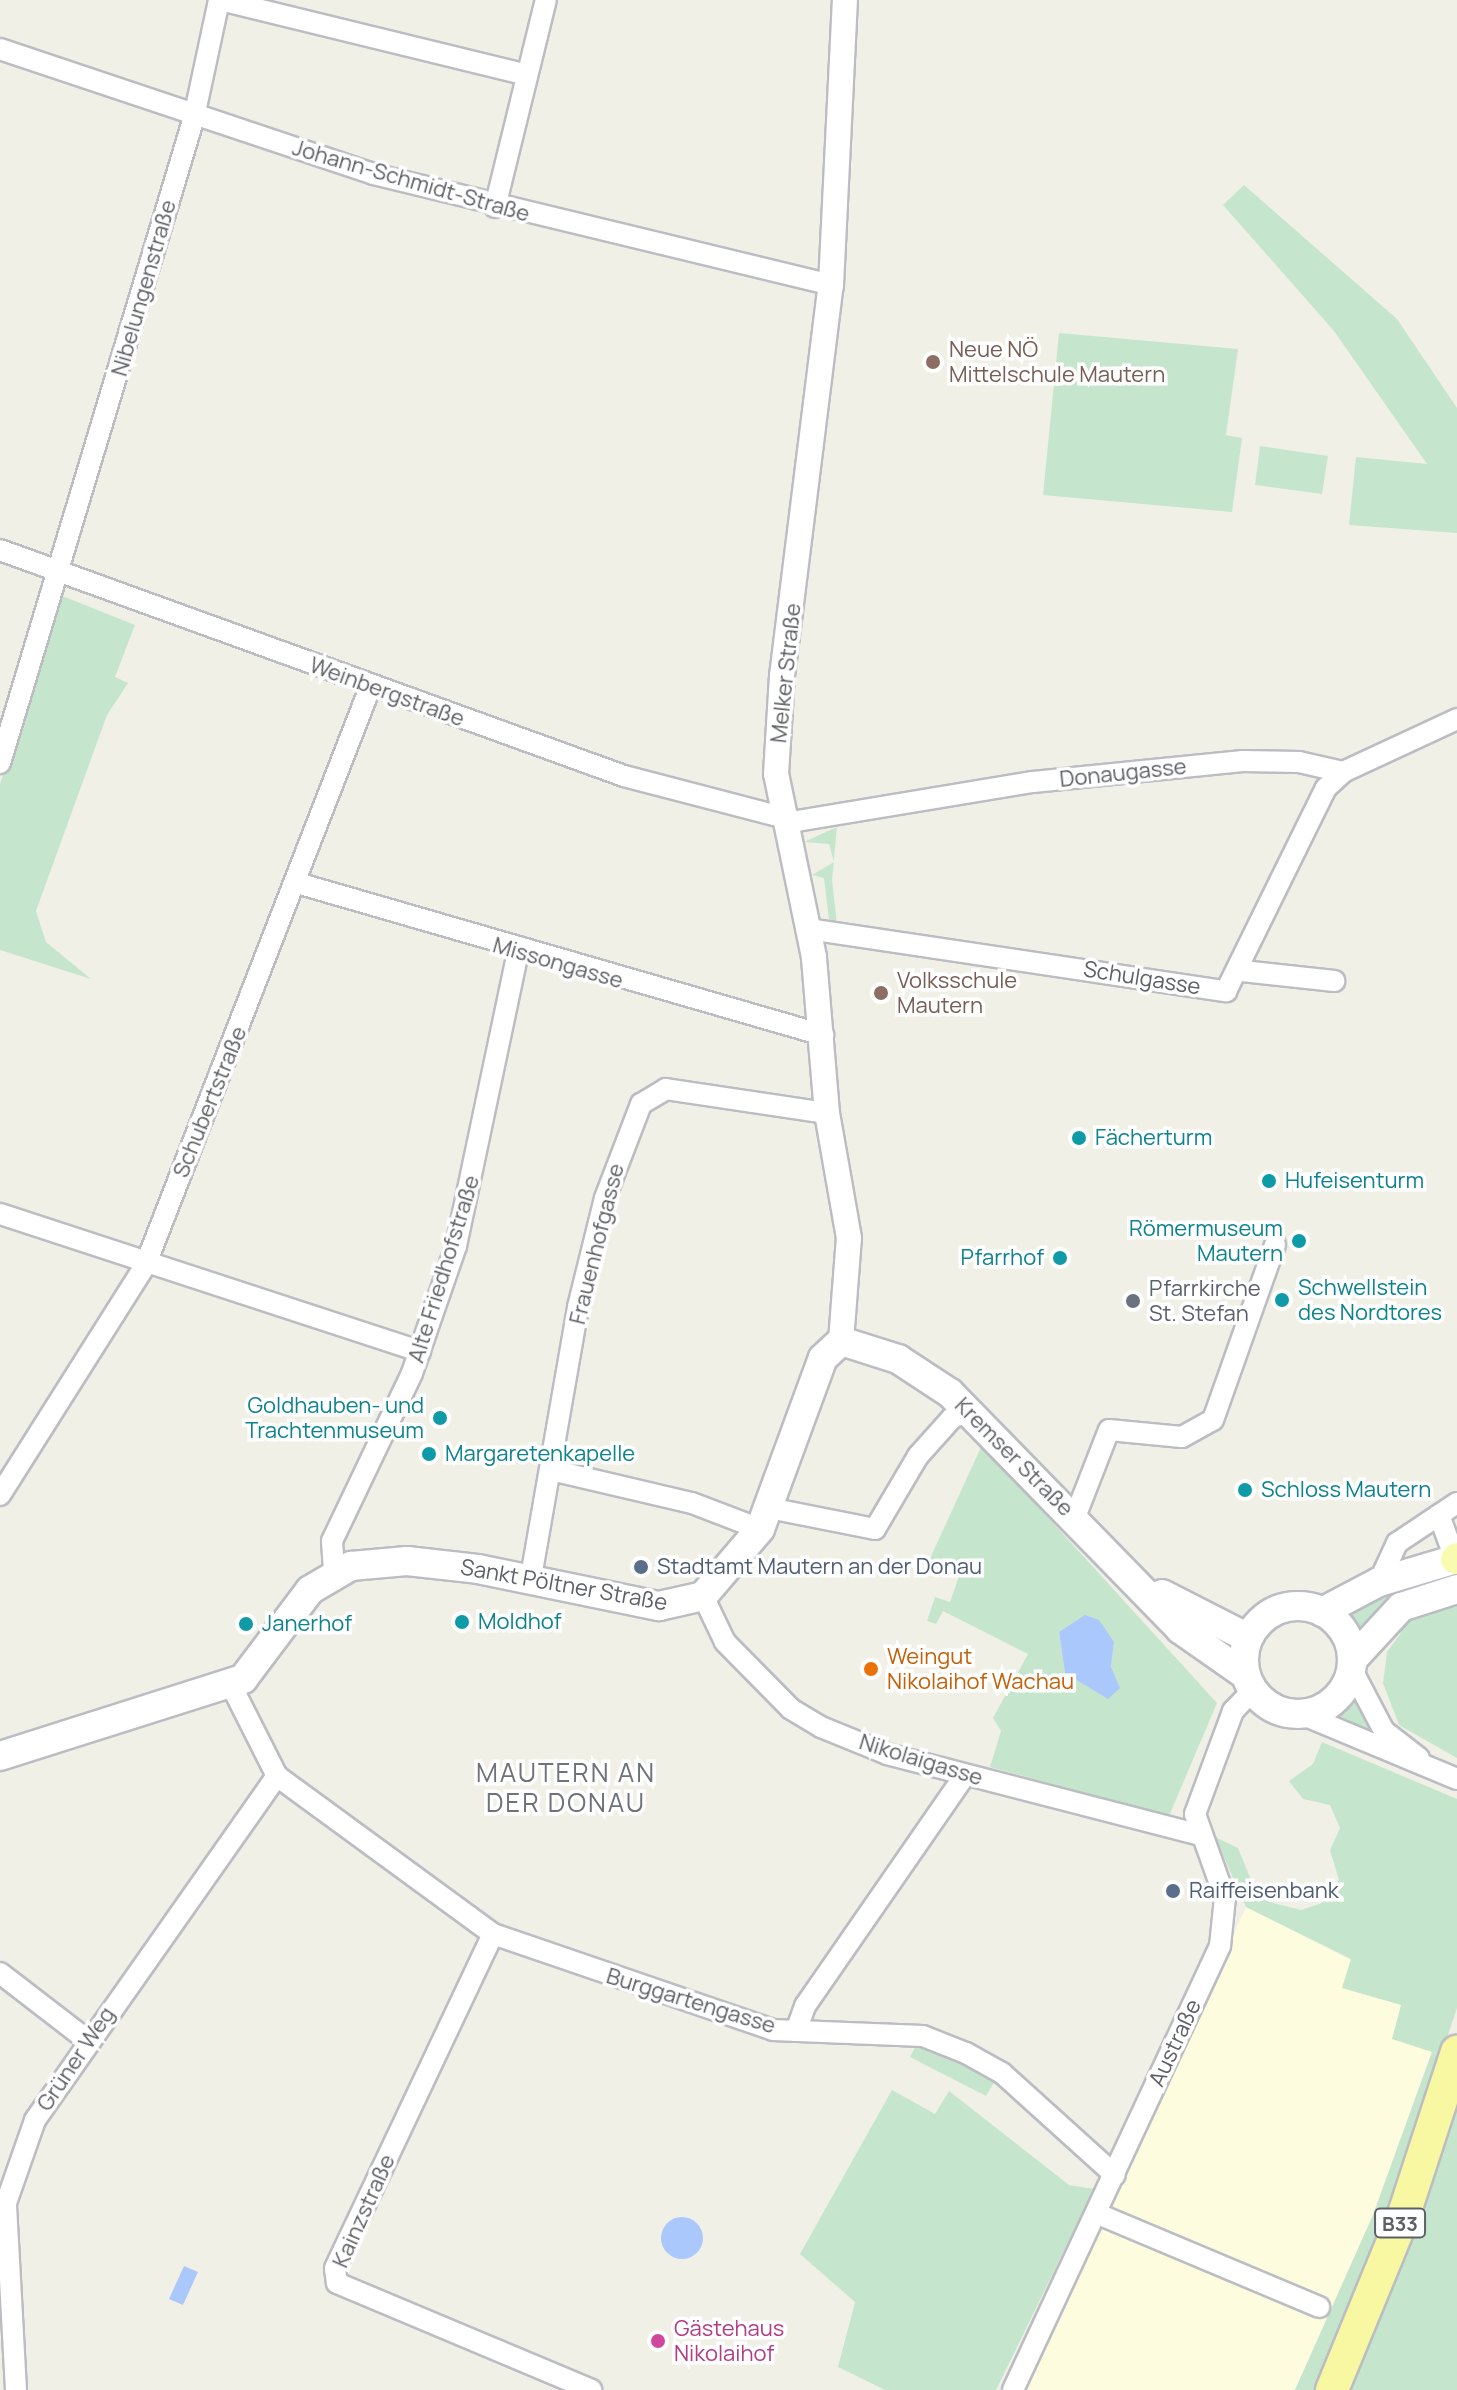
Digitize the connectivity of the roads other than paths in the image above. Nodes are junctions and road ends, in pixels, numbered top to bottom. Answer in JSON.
{"nodes":[{"id":1,"x":219,"y":0,"type":"edge"},
{"id":2,"x":546,"y":0,"type":"edge"},
{"id":3,"x":845,"y":0,"type":"edge"},
{"id":4,"x":0,"y":49,"type":"edge"},
{"id":5,"x":527,"y":75,"type":"junction"},
{"id":6,"x":194,"y":117,"type":"junction"},
{"id":7,"x":495,"y":207,"type":"junction"},
{"id":8,"x":831,"y":285,"type":"junction"},
{"id":9,"x":0,"y":550,"type":"edge"},
{"id":10,"x":61,"y":574,"type":"junction"},
{"id":11,"x":371,"y":685,"type":"junction"},
{"id":12,"x":1457,"y":719,"type":"edge"},
{"id":13,"x":0,"y":763,"type":"edge"},
{"id":14,"x":1343,"y":772,"type":"junction"},
{"id":15,"x":780,"y":815,"type":"junction"},
{"id":16,"x":297,"y":883,"type":"junction"},
{"id":17,"x":809,"y":929,"type":"junction"},
{"id":18,"x":518,"y":952,"type":"junction"},
{"id":19,"x":1242,"y":971,"type":"junction"},
{"id":20,"x":1334,"y":981,"type":"dead end"},
{"id":21,"x":823,"y":1035,"type":"junction"},
{"id":22,"x":827,"y":1113,"type":"junction"},
{"id":23,"x":0,"y":1214,"type":"edge"},
{"id":24,"x":1275,"y":1245,"type":"dead end"},
{"id":25,"x":145,"y":1266,"type":"junction"},
{"id":26,"x":841,"y":1341,"type":"junction"},
{"id":27,"x":420,"y":1351,"type":"junction"},
{"id":28,"x":970,"y":1410,"type":"junction"},
{"id":29,"x":551,"y":1470,"type":"junction"},
{"id":30,"x":0,"y":1495,"type":"edge"},
{"id":31,"x":1457,"y":1503,"type":"edge"},
{"id":32,"x":1439,"y":1515,"type":"junction"},
{"id":33,"x":1075,"y":1517,"type":"junction"},
{"id":34,"x":765,"y":1518,"type":"junction"},
{"id":35,"x":1457,"y":1560,"type":"edge"},
{"id":36,"x":334,"y":1570,"type":"junction"},
{"id":37,"x":1131,"y":1575,"type":"junction"},
{"id":38,"x":531,"y":1577,"type":"junction"},
{"id":39,"x":1379,"y":1582,"type":"junction"},
{"id":40,"x":1457,"y":1589,"type":"edge"},
{"id":41,"x":703,"y":1596,"type":"junction"},
{"id":42,"x":1322,"y":1612,"type":"junction"},
{"id":43,"x":1246,"y":1637,"type":"junction"},
{"id":44,"x":1353,"y":1664,"type":"junction"},
{"id":45,"x":1248,"y":1682,"type":"junction"},
{"id":46,"x":231,"y":1685,"type":"junction"},
{"id":47,"x":1301,"y":1714,"type":"junction"},
{"id":48,"x":0,"y":1756,"type":"edge"},
{"id":49,"x":965,"y":1775,"type":"junction"},
{"id":50,"x":277,"y":1776,"type":"junction"},
{"id":51,"x":1452,"y":1777,"type":"edge"},
{"id":52,"x":1197,"y":1834,"type":"junction"},
{"id":53,"x":493,"y":1934,"type":"junction"},
{"id":54,"x":0,"y":1973,"type":"edge"},
{"id":55,"x":796,"y":2031,"type":"junction"},
{"id":56,"x":87,"y":2040,"type":"junction"},
{"id":57,"x":1457,"y":2052,"type":"edge"},
{"id":58,"x":1115,"y":2175,"type":"junction"},
{"id":59,"x":1098,"y":2214,"type":"junction"},
{"id":60,"x":1319,"y":2307,"type":"dead end"},
{"id":61,"x":16,"y":2390,"type":"edge"},
{"id":62,"x":591,"y":2390,"type":"edge"},
{"id":63,"x":1013,"y":2390,"type":"edge"},
{"id":64,"x":1332,"y":2390,"type":"edge"}],
"edges":[{"from":1,"to":5,"type":"street"},
{"from":1,"to":6,"type":"street","name":"Nibelungenstraße"},
{"from":2,"to":5,"type":"street"},
{"from":3,"to":8,"type":"street","name":"Melker Straße"},
{"from":4,"to":6,"type":"street","name":"Johann-Schmidt-Straße"},
{"from":5,"to":7,"type":"street"},
{"from":6,"to":7,"type":"street","name":"Johann-Schmidt-Straße"},
{"from":6,"to":10,"type":"street","name":"Nibelungenstraße"},
{"from":7,"to":8,"type":"street","name":"Johann-Schmidt-Straße"},
{"from":8,"to":15,"type":"street","name":"Melker Straße"},
{"from":9,"to":10,"type":"street","name":"Weinbergstraße"},
{"from":10,"to":11,"type":"street","name":"Weinbergstraße"},
{"from":10,"to":13,"type":"street","name":"Nibelungenstraße"},
{"from":11,"to":15,"type":"street","name":"Weinbergstraße"},
{"from":11,"to":16,"type":"street","name":"Schubertstraße"},
{"from":12,"to":14,"type":"street"},
{"from":14,"to":15,"type":"street","name":"Donaugasse"},
{"from":14,"to":19,"type":"street"},
{"from":15,"to":17,"type":"street","name":"Melker Straße"},
{"from":16,"to":18,"type":"street","name":"Missongasse"},
{"from":16,"to":25,"type":"street","name":"Schubertstraße"},
{"from":17,"to":19,"type":"street","name":"Schulgasse"},
{"from":17,"to":21,"type":"street","name":"Melker Straße"},
{"from":18,"to":21,"type":"street","name":"Missongasse"},
{"from":18,"to":27,"type":"street","name":"Alte Friedhofstraße"},
{"from":19,"to":20,"type":"street"},
{"from":21,"to":22,"type":"street","name":"Melker Straße"},
{"from":22,"to":26,"type":"street","name":"Melker Straße"},
{"from":22,"to":29,"type":"street","name":"Frauenhofgasse"},
{"from":23,"to":25,"type":"street"},
{"from":24,"to":33,"type":"street"},
{"from":25,"to":27,"type":"street"},
{"from":25,"to":30,"type":"street","name":"Schubertstraße"},
{"from":26,"to":28,"type":"main road","name":"Kremser Straße"},
{"from":26,"to":34,"type":"main road"},
{"from":27,"to":36,"type":"street","name":"Alte Friedhofstraße"},
{"from":28,"to":33,"type":"main road","name":"Kremser Straße"},
{"from":28,"to":34,"type":"street"},
{"from":29,"to":34,"type":"street"},
{"from":29,"to":38,"type":"street","name":"Frauenhofgasse"},
{"from":31,"to":32,"type":"street"},
{"from":32,"to":35,"type":"street"},
{"from":32,"to":39,"type":"street"},
{"from":33,"to":37,"type":"main road","name":"Kremser Straße"},
{"from":34,"to":41,"type":"main road"},
{"from":35,"to":39,"type":"main road"},
{"from":36,"to":38,"type":"main road","name":"Sankt Pöltner Straße"},
{"from":36,"to":46,"type":"main road"},
{"from":37,"to":43,"type":"main road","name":"Kremser Straße"},
{"from":37,"to":45,"type":"main road","name":"Kremser Straße"},
{"from":38,"to":41,"type":"main road","name":"Sankt Pöltner Straße"},
{"from":39,"to":42,"type":"main road"},
{"from":40,"to":44,"type":"main road"},
{"from":41,"to":49,"type":"street","name":"Nikolaigasse"},
{"from":42,"to":43,"type":"main road"},
{"from":42,"to":44,"type":"main road"},
{"from":43,"to":45,"type":"main road"},
{"from":44,"to":47,"type":"main road"},
{"from":44,"to":51,"type":"street"},
{"from":45,"to":47,"type":"main road"},
{"from":45,"to":52,"type":"street","name":"Austraße"},
{"from":46,"to":48,"type":"main road"},
{"from":46,"to":50,"type":"street"},
{"from":47,"to":51,"type":"street"},
{"from":49,"to":52,"type":"street","name":"Nikolaigasse"},
{"from":49,"to":55,"type":"street"},
{"from":50,"to":53,"type":"street","name":"Burggartengasse"},
{"from":50,"to":56,"type":"street","name":"Grüner Weg"},
{"from":52,"to":58,"type":"street","name":"Austraße"},
{"from":53,"to":55,"type":"street","name":"Burggartengasse"},
{"from":53,"to":62,"type":"street","name":"Kainzstraße"},
{"from":54,"to":56,"type":"street"},
{"from":55,"to":58,"type":"street","name":"Burggartengasse"},
{"from":56,"to":61,"type":"street","name":"Grüner Weg"},
{"from":57,"to":64,"type":"highway","number":"B33"},
{"from":58,"to":59,"type":"street","name":"Austraße"},
{"from":59,"to":60,"type":"street"},
{"from":59,"to":63,"type":"street","name":"Austraße"}]}
